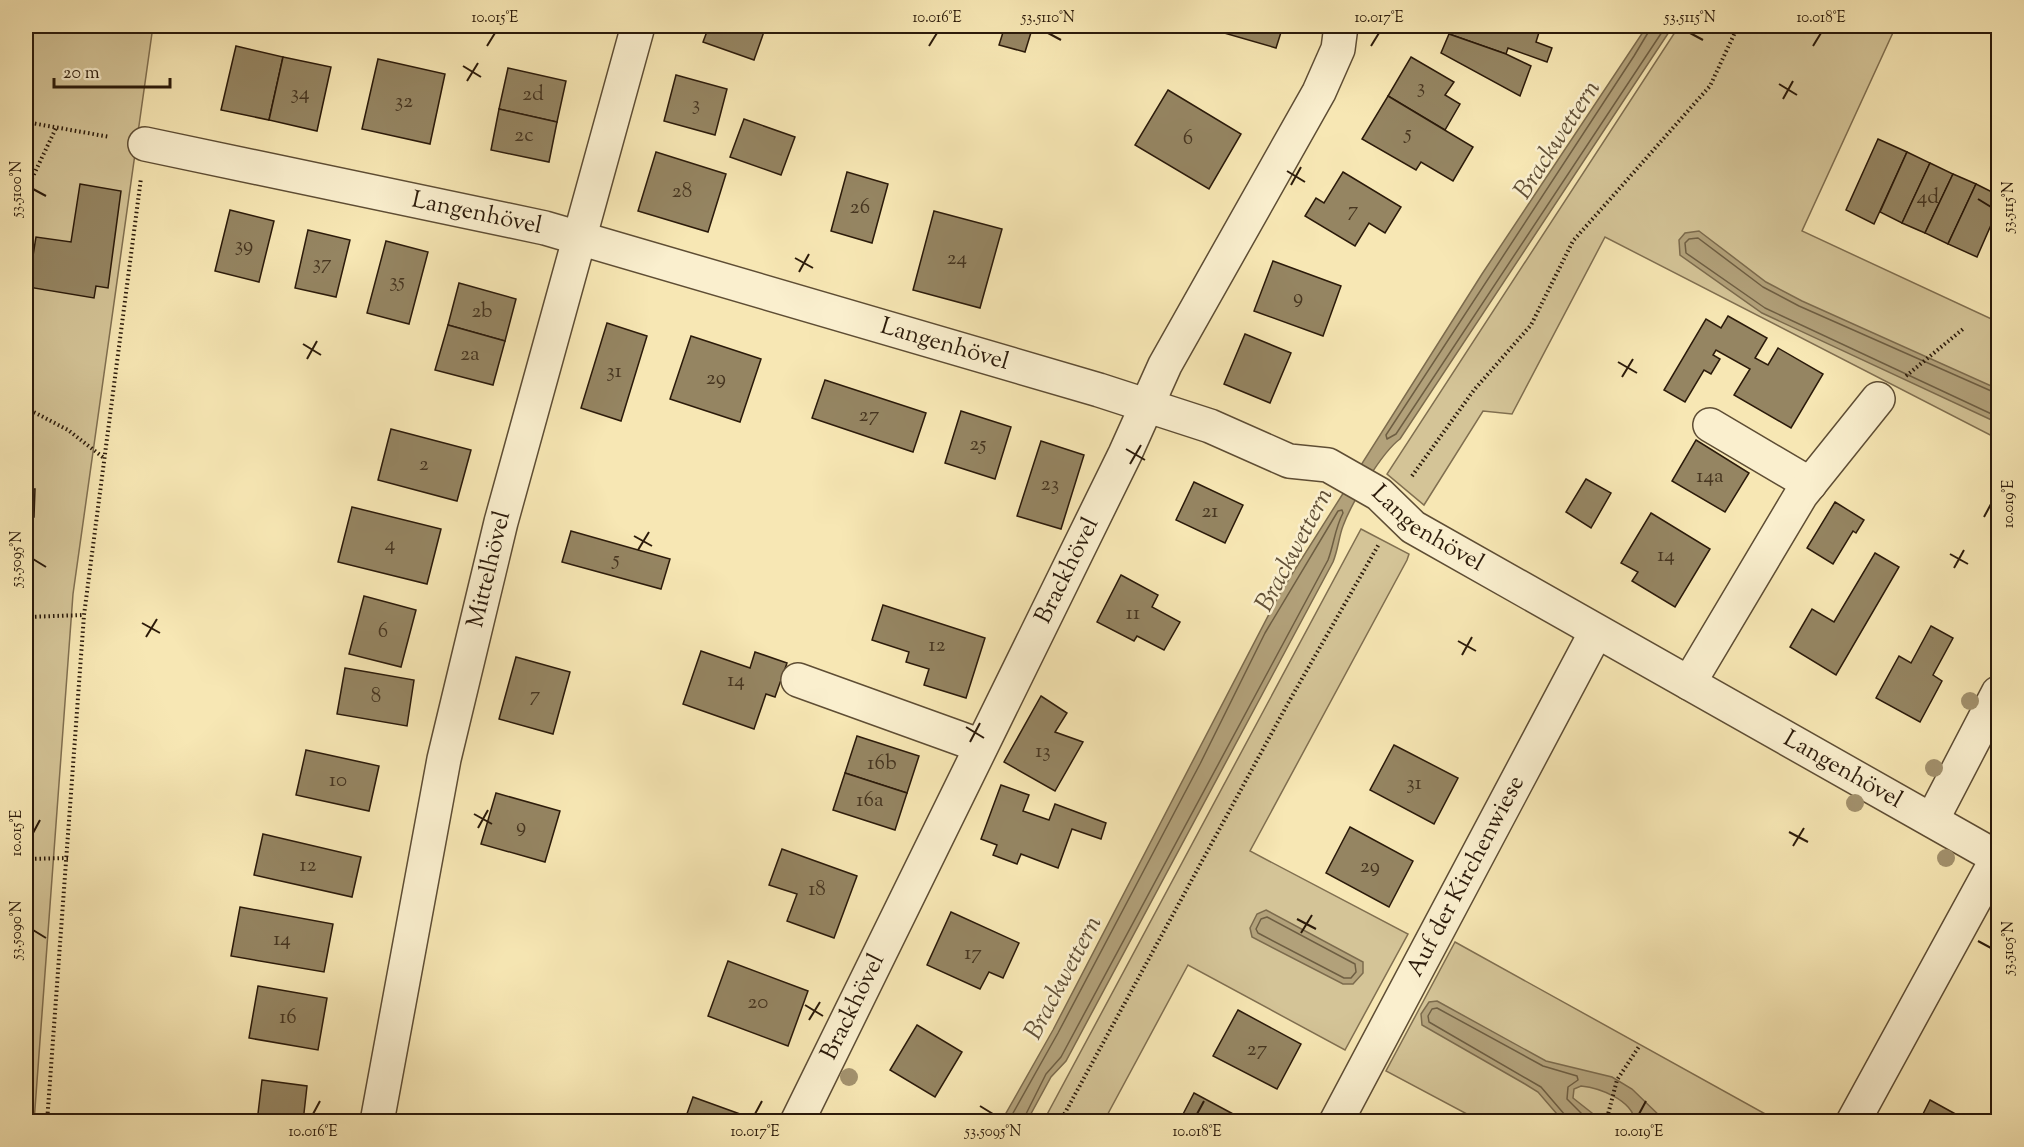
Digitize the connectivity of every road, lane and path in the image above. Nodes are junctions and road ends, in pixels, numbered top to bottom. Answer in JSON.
{"nodes":[{"id":1,"x":638,"y":26,"type":"edge"},
{"id":2,"x":1341,"y":26,"type":"edge"},
{"id":3,"x":1738,"y":26,"type":"edge"},
{"id":4,"x":26,"y":122,"type":"edge"},
{"id":5,"x":56,"y":128,"type":"junction"},
{"id":6,"x":145,"y":144,"type":"junction"},
{"id":7,"x":26,"y":191,"type":"edge"},
{"id":8,"x":581,"y":239,"type":"junction"},
{"id":9,"x":1964,"y":329,"type":"dead end"},
{"id":10,"x":1890,"y":389,"type":"joint"},
{"id":11,"x":1147,"y":405,"type":"junction"},
{"id":12,"x":26,"y":408,"type":"edge"},
{"id":13,"x":1710,"y":425,"type":"dead end"},
{"id":14,"x":104,"y":458,"type":"junction"},
{"id":15,"x":1810,"y":484,"type":"junction"},
{"id":16,"x":1388,"y":504,"type":"junction"},
{"id":17,"x":84,"y":615,"type":"junction"},
{"id":18,"x":26,"y":617,"type":"edge"},
{"id":19,"x":1596,"y":632,"type":"junction"},
{"id":20,"x":798,"y":680,"type":"dead end"},
{"id":21,"x":1689,"y":683,"type":"junction"},
{"id":22,"x":1998,"y":693,"type":"edge"},
{"id":23,"x":981,"y":746,"type":"junction"},
{"id":24,"x":1932,"y":820,"type":"junction"},
{"id":25,"x":68,"y":858,"type":"junction"},
{"id":26,"x":1998,"y":858,"type":"edge"},
{"id":27,"x":26,"y":860,"type":"edge"},
{"id":28,"x":1640,"y":1046,"type":"dead end"},
{"id":29,"x":47,"y":1122,"type":"edge"},
{"id":30,"x":377,"y":1122,"type":"edge"},
{"id":31,"x":797,"y":1122,"type":"edge"},
{"id":32,"x":1060,"y":1122,"type":"edge"},
{"id":33,"x":1336,"y":1122,"type":"edge"},
{"id":34,"x":1606,"y":1122,"type":"edge"},
{"id":35,"x":1853,"y":1122,"type":"edge"}],
"edges":[{"from":1,"to":8,"type":"street","name":"Mittelhövel"},
{"from":2,"to":11,"type":"street","name":"Brackhövel"},
{"from":3,"to":16,"type":"path"},
{"from":4,"to":5,"type":"path"},
{"from":5,"to":6,"type":"path"},
{"from":5,"to":7,"type":"path"},
{"from":6,"to":8,"type":"street","name":"Langenhövel"},
{"from":6,"to":14,"type":"path"},
{"from":8,"to":11,"type":"street","name":"Langenhövel"},
{"from":8,"to":30,"type":"street","name":"Mittelhövel"},
{"from":9,"to":10,"type":"path"},
{"from":10,"to":15,"type":"street"},
{"from":11,"to":16,"type":"street","name":"Langenhövel"},
{"from":11,"to":23,"type":"street","name":"Brackhövel"},
{"from":12,"to":14,"type":"path"},
{"from":13,"to":15,"type":"street"},
{"from":14,"to":17,"type":"path"},
{"from":15,"to":21,"type":"street"},
{"from":16,"to":19,"type":"street","name":"Langenhövel"},
{"from":16,"to":32,"type":"path"},
{"from":17,"to":18,"type":"path"},
{"from":17,"to":25,"type":"path"},
{"from":19,"to":21,"type":"street","name":"Langenhövel"},
{"from":19,"to":33,"type":"street","name":"Auf der Kirchenwiese"},
{"from":20,"to":23,"type":"street"},
{"from":21,"to":24,"type":"street","name":"Langenhövel"},
{"from":22,"to":24,"type":"street"},
{"from":23,"to":31,"type":"street","name":"Brackhövel"},
{"from":24,"to":26,"type":"street","name":"Langenhövel"},
{"from":25,"to":27,"type":"path"},
{"from":25,"to":29,"type":"path"},
{"from":26,"to":35,"type":"street"},
{"from":28,"to":34,"type":"path"}]}
